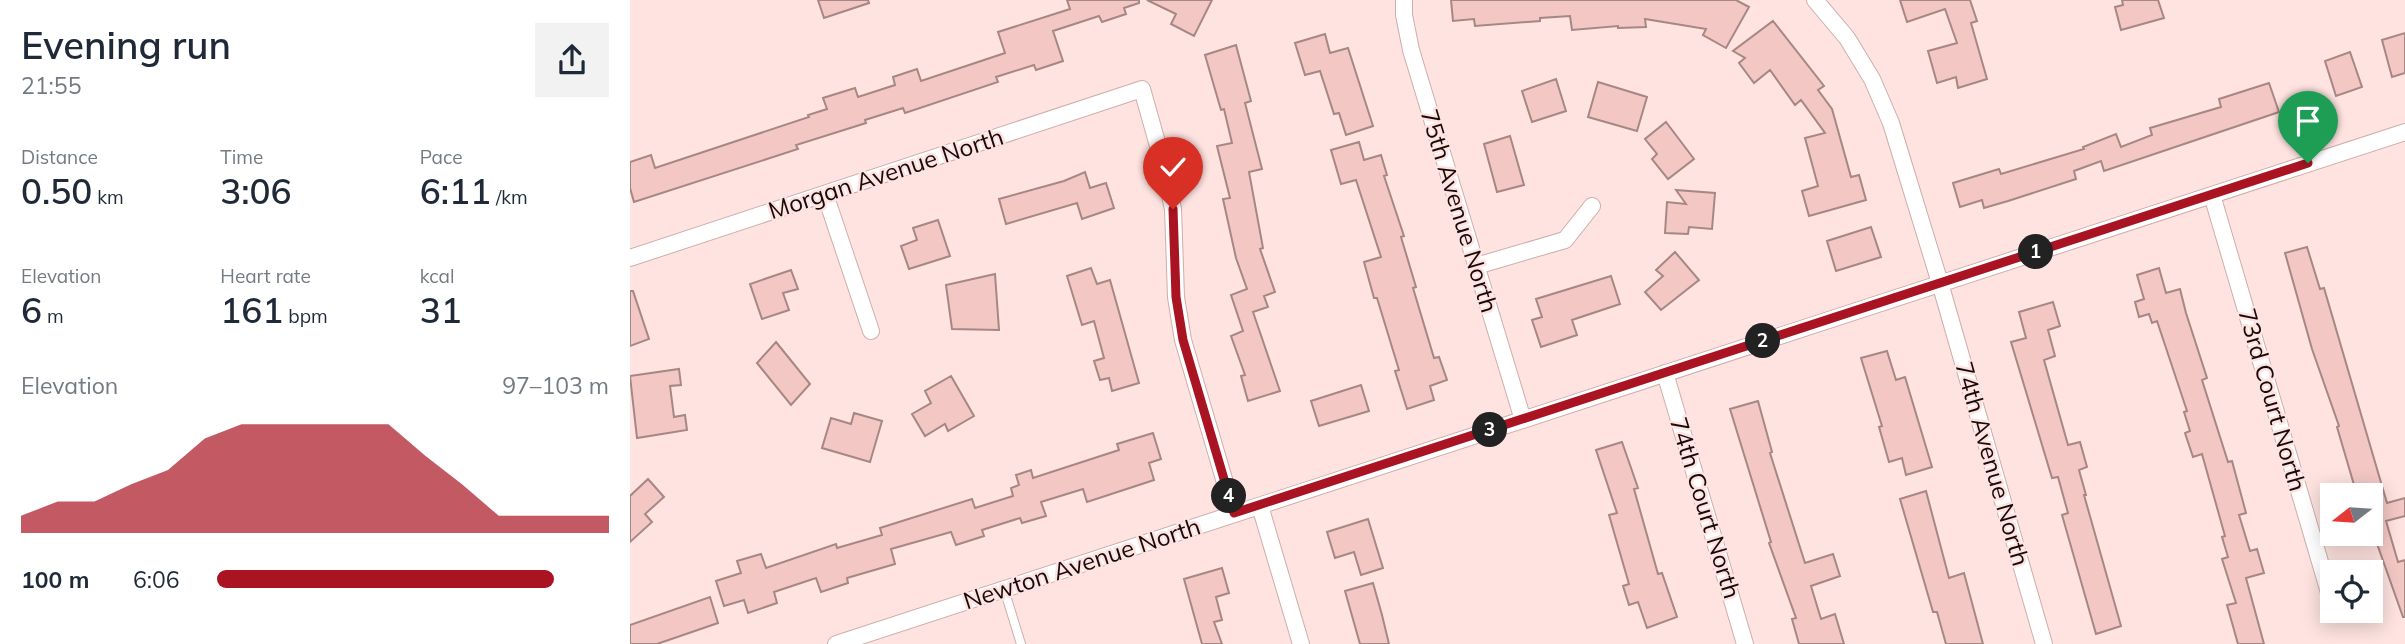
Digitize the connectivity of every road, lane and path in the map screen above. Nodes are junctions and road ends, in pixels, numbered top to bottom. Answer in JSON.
{"nodes":[{"id":1,"x":1404,"y":0,"type":"edge"},
{"id":2,"x":1815,"y":0,"type":"edge"},
{"id":3,"x":2405,"y":132,"type":"edge"},
{"id":4,"x":825,"y":194,"type":"junction"},
{"id":5,"x":2212,"y":195,"type":"junction"},
{"id":6,"x":1592,"y":206,"type":"dead end"},
{"id":7,"x":630,"y":258,"type":"edge"},
{"id":8,"x":1476,"y":267,"type":"junction"},
{"id":9,"x":1940,"y":283,"type":"junction"},
{"id":10,"x":871,"y":331,"type":"dead end"},
{"id":11,"x":1665,"y":373,"type":"junction"},
{"id":12,"x":1523,"y":420,"type":"junction"},
{"id":13,"x":1260,"y":506,"type":"junction"},
{"id":14,"x":1234,"y":513,"type":"junction"},
{"id":15,"x":2320,"y":564,"type":"edge"},
{"id":16,"x":1004,"y":589,"type":"junction"},
{"id":17,"x":836,"y":644,"type":"edge"},
{"id":18,"x":1021,"y":644,"type":"edge"},
{"id":19,"x":1301,"y":644,"type":"edge"},
{"id":20,"x":1745,"y":644,"type":"edge"},
{"id":21,"x":2044,"y":644,"type":"edge"}],
"edges":[{"from":1,"to":8,"type":"street","name":"75th Avenue North"},
{"from":2,"to":9,"type":"street","name":"74th Avenue North"},
{"from":3,"to":5,"type":"street","name":"Newton Avenue North"},
{"from":4,"to":7,"type":"street","name":"Morgan Avenue North"},
{"from":4,"to":10,"type":"street"},
{"from":4,"to":14,"type":"street","name":"Morgan Avenue North"},
{"from":5,"to":9,"type":"street","name":"Newton Avenue North"},
{"from":5,"to":15,"type":"street","name":"73rd Court North"},
{"from":6,"to":8,"type":"street"},
{"from":8,"to":12,"type":"street","name":"75th Avenue North"},
{"from":9,"to":11,"type":"street","name":"Newton Avenue North"},
{"from":9,"to":21,"type":"street","name":"74th Avenue North"},
{"from":11,"to":12,"type":"street","name":"Newton Avenue North"},
{"from":11,"to":20,"type":"street","name":"74th Court North"},
{"from":12,"to":13,"type":"street","name":"Newton Avenue North"},
{"from":13,"to":14,"type":"street","name":"Newton Avenue North"},
{"from":13,"to":19,"type":"street"},
{"from":14,"to":16,"type":"street","name":"Newton Avenue North"},
{"from":16,"to":17,"type":"street","name":"Newton Avenue North"},
{"from":16,"to":18,"type":"lane"}]}
